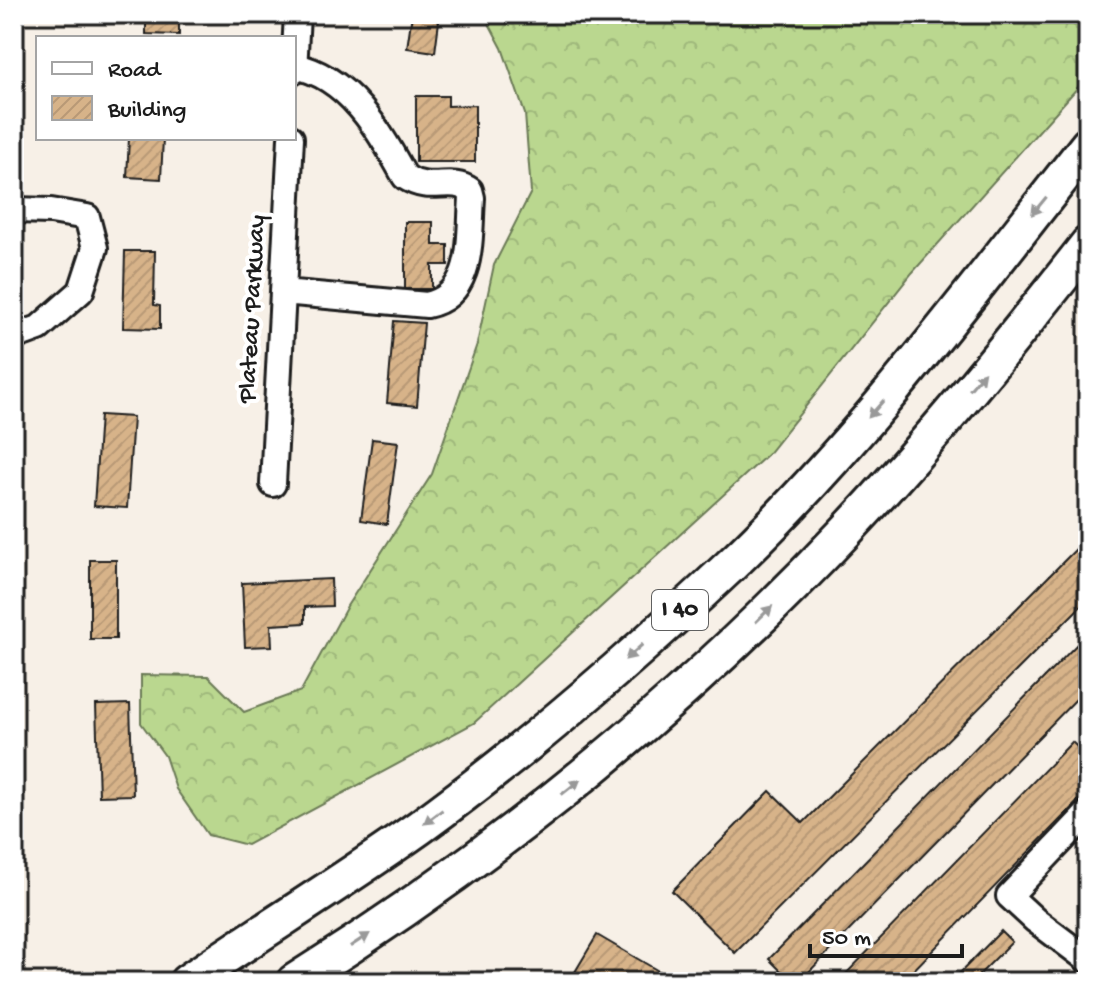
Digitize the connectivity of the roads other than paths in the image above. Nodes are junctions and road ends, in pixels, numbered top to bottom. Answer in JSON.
{"nodes":[{"id":1,"x":297,"y":14,"type":"edge"},
{"id":2,"x":296,"y":36,"type":"edge"},
{"id":3,"x":296,"y":69,"type":"edge"},
{"id":4,"x":291,"y":140,"type":"edge"},
{"id":5,"x":1088,"y":145,"type":"edge"},
{"id":6,"x":14,"y":210,"type":"edge"},
{"id":7,"x":1088,"y":244,"type":"edge"},
{"id":8,"x":283,"y":292,"type":"junction"},
{"id":9,"x":14,"y":337,"type":"edge"},
{"id":10,"x":273,"y":484,"type":"dead end"},
{"id":11,"x":1088,"y":813,"type":"edge"},
{"id":12,"x":1088,"y":960,"type":"edge"},
{"id":13,"x":187,"y":982,"type":"edge"},
{"id":14,"x":294,"y":982,"type":"edge"}],
"edges":[{"from":1,"to":2,"type":"street"},
{"from":3,"to":8,"type":"street"},
{"from":4,"to":8,"type":"street","name":"Plateau Parkway"},
{"from":5,"to":13,"type":"highway","number":"I 40","one_way":true},
{"from":6,"to":9,"type":"street"},
{"from":14,"to":7,"type":"highway","number":"I 40","one_way":true},
{"from":8,"to":10,"type":"street","name":"Plateau Parkway"},
{"from":11,"to":12,"type":"street"}]}
